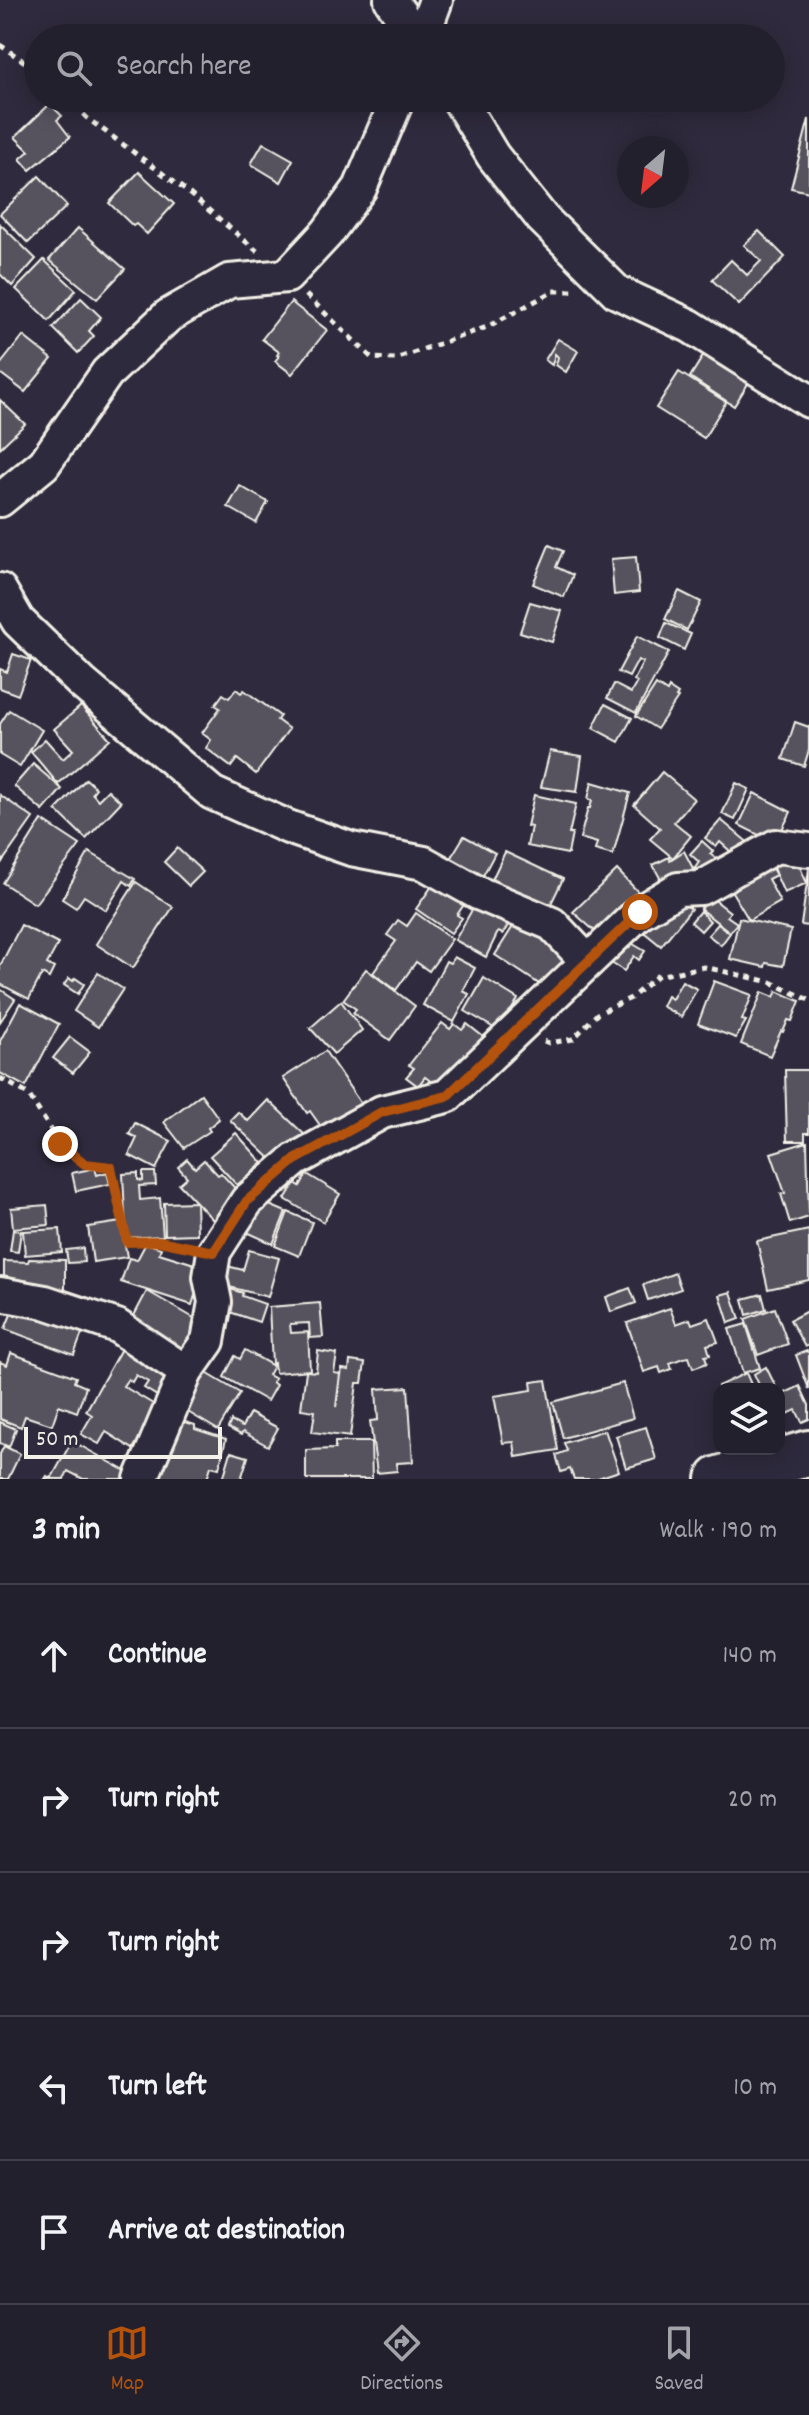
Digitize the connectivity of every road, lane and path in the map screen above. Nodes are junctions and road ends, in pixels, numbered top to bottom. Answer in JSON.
{"nodes":[{"id":1,"x":391,"y":0,"type":"edge"},
{"id":2,"x":436,"y":0,"type":"edge"},
{"id":3,"x":407,"y":24,"type":"edge"},
{"id":4,"x":427,"y":24,"type":"edge"},
{"id":5,"x":0,"y":45,"type":"edge"},
{"id":6,"x":24,"y":61,"type":"edge"},
{"id":7,"x":392,"y":112,"type":"edge"},
{"id":8,"x":466,"y":112,"type":"edge"},
{"id":9,"x":809,"y":401,"type":"edge"},
{"id":10,"x":0,"y":500,"type":"edge"},
{"id":11,"x":0,"y":590,"type":"edge"},
{"id":12,"x":809,"y":850,"type":"edge"},
{"id":13,"x":587,"y":961,"type":"junction"},
{"id":14,"x":809,"y":1000,"type":"edge"},
{"id":15,"x":521,"y":1027,"type":"junction"},
{"id":16,"x":0,"y":1078,"type":"edge"},
{"id":17,"x":214,"y":1252,"type":"junction"},
{"id":18,"x":0,"y":1294,"type":"edge"},
{"id":19,"x":186,"y":1372,"type":"junction"},
{"id":20,"x":809,"y":1453,"type":"edge"},
{"id":21,"x":141,"y":1479,"type":"edge"},
{"id":22,"x":719,"y":1479,"type":"edge"}],
"edges":[{"from":1,"to":3,"type":"street"},
{"from":2,"to":4,"type":"street"},
{"from":5,"to":6,"type":"path"},
{"from":7,"to":10,"type":"street"},
{"from":8,"to":9,"type":"street"},
{"from":11,"to":13,"type":"street"},
{"from":12,"to":13,"type":"street"},
{"from":13,"to":15,"type":"street"},
{"from":14,"to":15,"type":"path"},
{"from":15,"to":17,"type":"street"},
{"from":16,"to":17,"type":"path"},
{"from":17,"to":19,"type":"street"},
{"from":18,"to":19,"type":"street"},
{"from":19,"to":21,"type":"street"},
{"from":20,"to":22,"type":"main road"}]}
